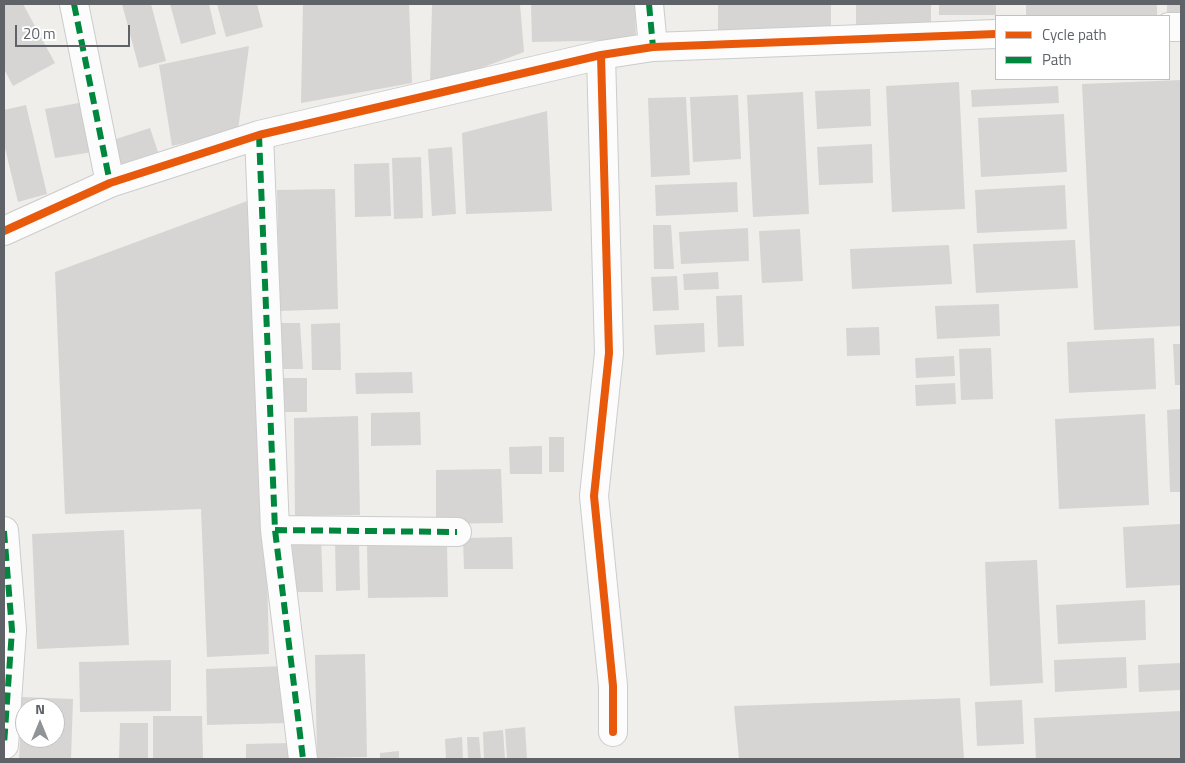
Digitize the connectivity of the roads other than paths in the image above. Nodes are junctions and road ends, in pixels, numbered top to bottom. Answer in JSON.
{"nodes":[{"id":1,"x":74,"y":4,"type":"edge"},
{"id":2,"x":649,"y":4,"type":"edge"},
{"id":3,"x":995,"y":34,"type":"edge"},
{"id":4,"x":653,"y":48,"type":"junction"},
{"id":5,"x":601,"y":55,"type":"junction"},
{"id":6,"x":259,"y":135,"type":"junction"},
{"id":7,"x":110,"y":182,"type":"junction"},
{"id":8,"x":4,"y":231,"type":"edge"},
{"id":9,"x":274,"y":530,"type":"junction"},
{"id":10,"x":4,"y":531,"type":"edge"},
{"id":11,"x":457,"y":532,"type":"dead end"},
{"id":12,"x":613,"y":732,"type":"dead end"},
{"id":13,"x":4,"y":745,"type":"edge"},
{"id":14,"x":303,"y":759,"type":"edge"}],
"edges":[{"from":1,"to":7,"type":"street"},
{"from":2,"to":4,"type":"street"},
{"from":3,"to":4,"type":"street"},
{"from":4,"to":5,"type":"street"},
{"from":5,"to":6,"type":"street"},
{"from":5,"to":12,"type":"street"},
{"from":6,"to":7,"type":"street"},
{"from":6,"to":9,"type":"street"},
{"from":7,"to":8,"type":"street"},
{"from":9,"to":11,"type":"street"},
{"from":9,"to":14,"type":"street"},
{"from":10,"to":13,"type":"street"}]}
